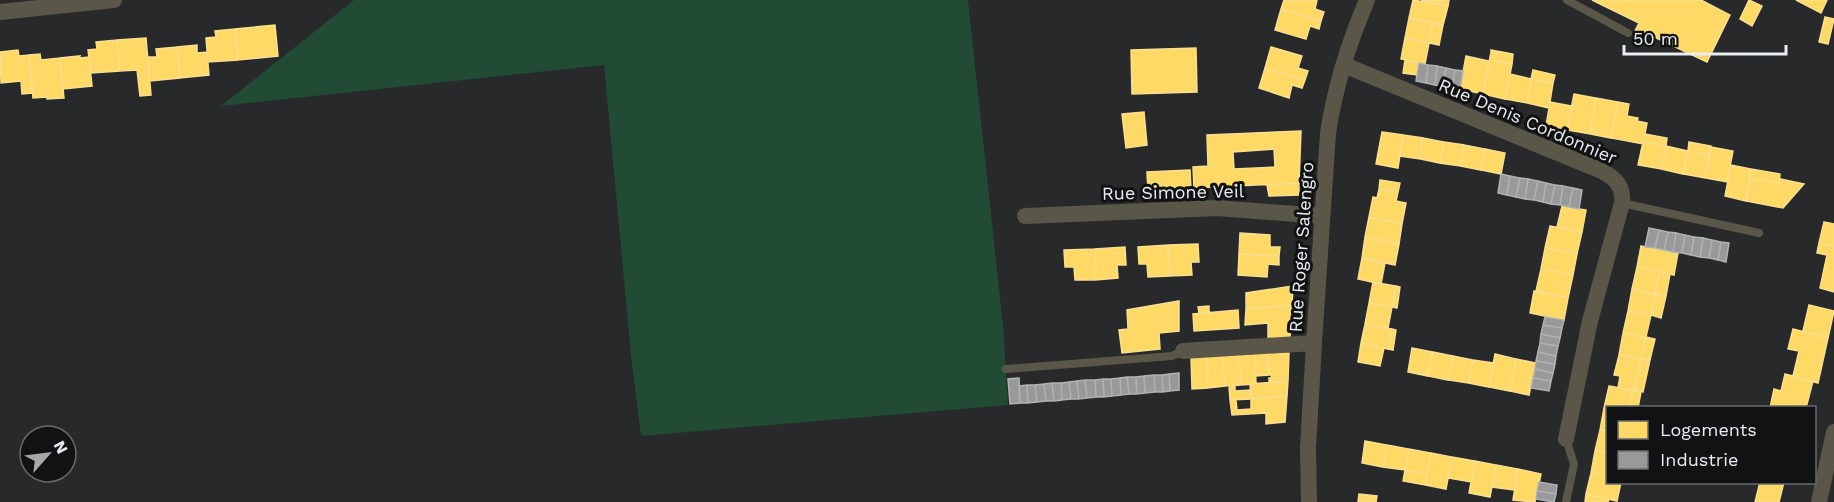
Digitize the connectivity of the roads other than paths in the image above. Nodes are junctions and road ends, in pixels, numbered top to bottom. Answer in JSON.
{"nodes":[{"id":1,"x":114,"y":0,"type":"edge"},
{"id":2,"x":1367,"y":0,"type":"edge"},
{"id":3,"x":1567,"y":0,"type":"edge"},
{"id":4,"x":31,"y":4,"type":"edge"},
{"id":5,"x":0,"y":12,"type":"edge"},
{"id":6,"x":1628,"y":33,"type":"dead end"},
{"id":7,"x":1344,"y":65,"type":"junction"},
{"id":8,"x":1622,"y":203,"type":"junction"},
{"id":9,"x":1025,"y":216,"type":"dead end"},
{"id":10,"x":1322,"y":216,"type":"junction"},
{"id":11,"x":1759,"y":232,"type":"dead end"},
{"id":12,"x":1314,"y":343,"type":"junction"},
{"id":13,"x":1183,"y":351,"type":"joint"},
{"id":14,"x":1006,"y":369,"type":"dead end"},
{"id":15,"x":1834,"y":432,"type":"edge"},
{"id":16,"x":1566,"y":439,"type":"joint"},
{"id":17,"x":1309,"y":502,"type":"edge"},
{"id":18,"x":1566,"y":502,"type":"edge"},
{"id":19,"x":1819,"y":502,"type":"edge"}],
"edges":[{"from":1,"to":4,"type":"street"},
{"from":2,"to":7,"type":"street","name":"Rue Roger Salengro"},
{"from":3,"to":6,"type":"lane"},
{"from":4,"to":5,"type":"street"},
{"from":7,"to":8,"type":"street","name":"Rue Denis Cordonnier"},
{"from":7,"to":10,"type":"street","name":"Rue Roger Salengro"},
{"from":8,"to":11,"type":"lane"},
{"from":8,"to":16,"type":"street"},
{"from":9,"to":10,"type":"street","name":"Rue Simone Veil"},
{"from":10,"to":12,"type":"street","name":"Rue Roger Salengro"},
{"from":12,"to":13,"type":"street"},
{"from":12,"to":17,"type":"street","name":"Rue Roger Salengro"},
{"from":13,"to":14,"type":"lane"},
{"from":15,"to":19,"type":"street"},
{"from":16,"to":18,"type":"lane"}]}
